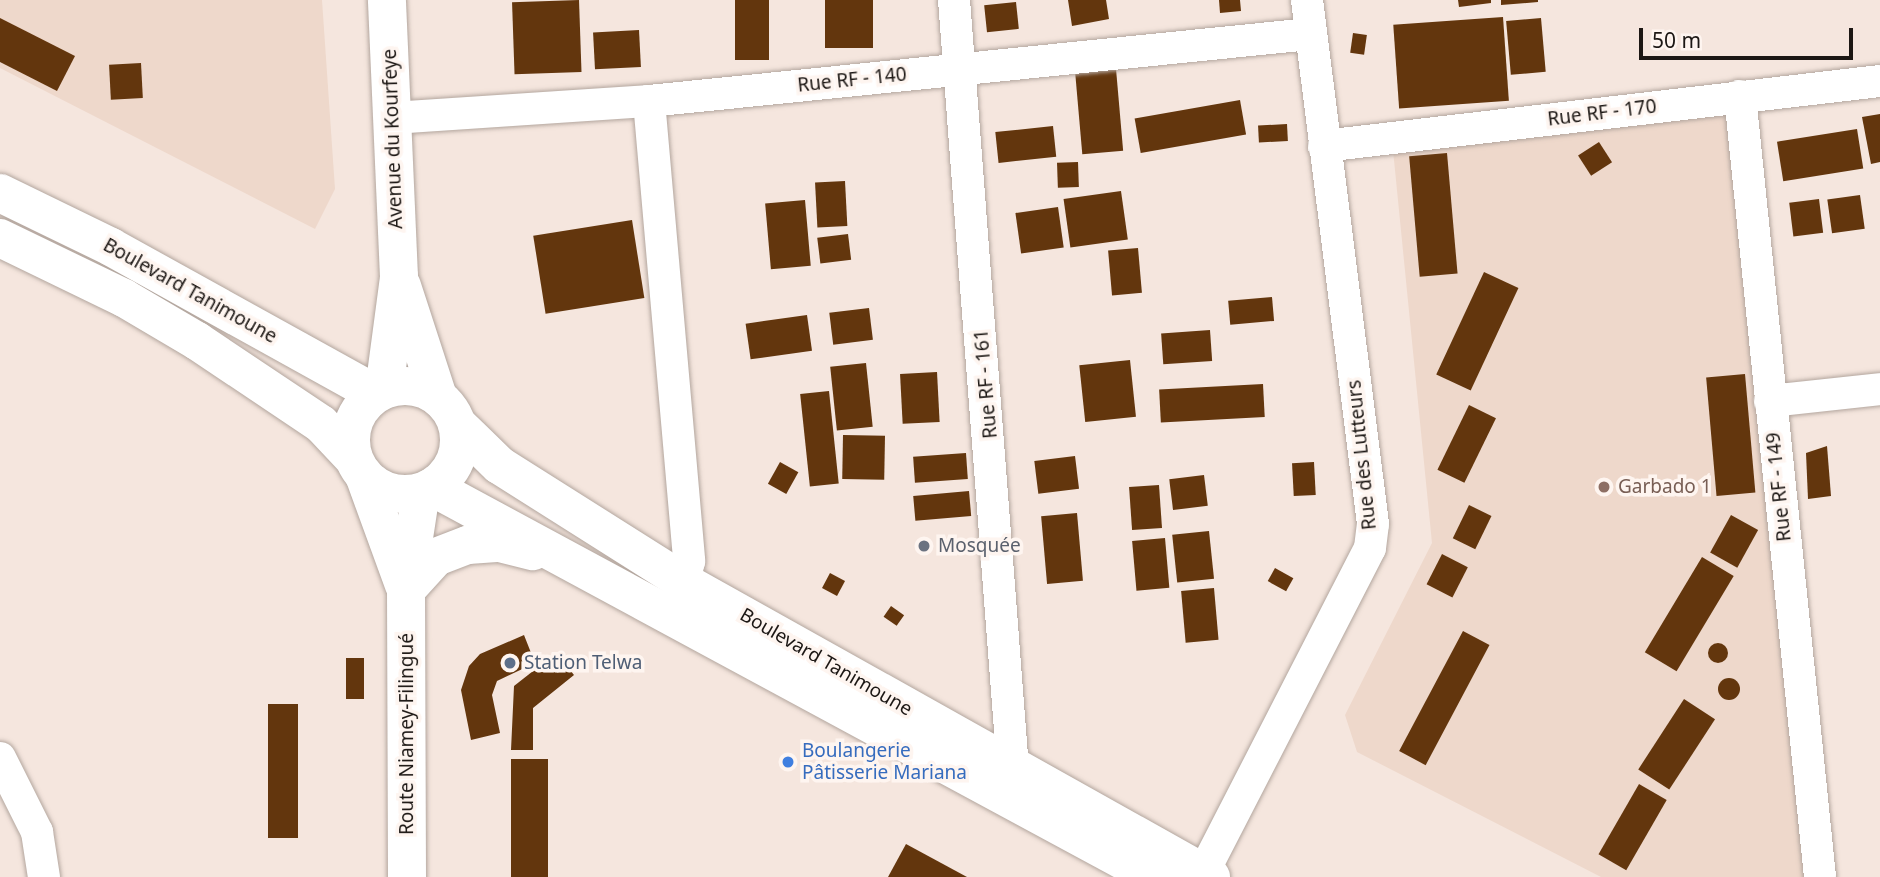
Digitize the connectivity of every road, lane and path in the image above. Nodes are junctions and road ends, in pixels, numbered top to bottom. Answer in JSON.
{"nodes":[{"id":1,"x":387,"y":0,"type":"edge"},
{"id":2,"x":954,"y":0,"type":"edge"},
{"id":3,"x":1307,"y":0,"type":"edge"},
{"id":4,"x":1310,"y":34,"type":"junction"},
{"id":5,"x":961,"y":69,"type":"junction"},
{"id":6,"x":1880,"y":81,"type":"edge"},
{"id":7,"x":1740,"y":96,"type":"junction"},
{"id":8,"x":649,"y":101,"type":"junction"},
{"id":9,"x":393,"y":118,"type":"junction"},
{"id":10,"x":1324,"y":146,"type":"junction"},
{"id":11,"x":0,"y":193,"type":"edge"},
{"id":12,"x":0,"y":239,"type":"edge"},
{"id":13,"x":399,"y":277,"type":"junction"},
{"id":14,"x":1880,"y":390,"type":"edge"},
{"id":15,"x":380,"y":392,"type":"junction"},
{"id":16,"x":1770,"y":401,"type":"junction"},
{"id":17,"x":447,"y":410,"type":"junction"},
{"id":18,"x":359,"y":469,"type":"junction"},
{"id":19,"x":426,"y":490,"type":"junction"},
{"id":20,"x":569,"y":559,"type":"junction"},
{"id":21,"x":684,"y":582,"type":"junction"},
{"id":22,"x":406,"y":590,"type":"junction"},
{"id":23,"x":0,"y":758,"type":"edge"},
{"id":24,"x":1013,"y":768,"type":"junction"},
{"id":25,"x":1207,"y":875,"type":"edge"},
{"id":26,"x":44,"y":877,"type":"edge"},
{"id":27,"x":407,"y":877,"type":"edge"},
{"id":28,"x":1154,"y":877,"type":"edge"},
{"id":29,"x":1820,"y":877,"type":"edge"}],
"edges":[{"from":1,"to":9,"type":"main road","name":"Avenue du Kourfeye"},
{"from":2,"to":5,"type":"street","name":"Rue RF - 161"},
{"from":3,"to":4,"type":"street","name":"Rue des Lutteurs"},
{"from":4,"to":5,"type":"street","name":"Rue RF - 140"},
{"from":4,"to":10,"type":"street","name":"Rue des Lutteurs"},
{"from":5,"to":8,"type":"street","name":"Rue RF - 140"},
{"from":5,"to":24,"type":"street","name":"Rue RF - 161"},
{"from":6,"to":7,"type":"street","name":"Rue RF - 170"},
{"from":7,"to":10,"type":"street","name":"Rue RF - 170"},
{"from":7,"to":16,"type":"street","name":"Rue RF - 149"},
{"from":8,"to":9,"type":"street","name":"Rue RF - 140"},
{"from":8,"to":21,"type":"street"},
{"from":9,"to":13,"type":"main road","name":"Avenue du Kourfeye"},
{"from":10,"to":25,"type":"street","name":"Rue des Lutteurs"},
{"from":11,"to":15,"type":"main road","name":"Boulevard Tanimoune"},
{"from":12,"to":18,"type":"main road","name":"Boulevard Tanimoune"},
{"from":13,"to":15,"type":"main road","name":"Avenue du Kourfeye"},
{"from":13,"to":17,"type":"main road","name":"Avenue du Kourfeye"},
{"from":14,"to":16,"type":"street"},
{"from":15,"to":17,"type":"main road"},
{"from":15,"to":18,"type":"main road"},
{"from":16,"to":29,"type":"street","name":"Rue RF - 149"},
{"from":17,"to":19,"type":"main road"},
{"from":17,"to":21,"type":"main road","name":"Boulevard Tanimoune"},
{"from":18,"to":19,"type":"main road"},
{"from":18,"to":22,"type":"main road","name":"Route Niamey-Filingué"},
{"from":19,"to":20,"type":"main road","name":"Boulevard Tanimoune"},
{"from":19,"to":22,"type":"main road","name":"Route Niamey-Filingué"},
{"from":20,"to":22,"type":"main road"},
{"from":20,"to":28,"type":"main road","name":"Boulevard Tanimoune"},
{"from":21,"to":24,"type":"main road","name":"Boulevard Tanimoune"},
{"from":22,"to":27,"type":"main road","name":"Route Niamey-Filingué"},
{"from":23,"to":26,"type":"street"},
{"from":24,"to":25,"type":"main road","name":"Boulevard Tanimoune"}]}
